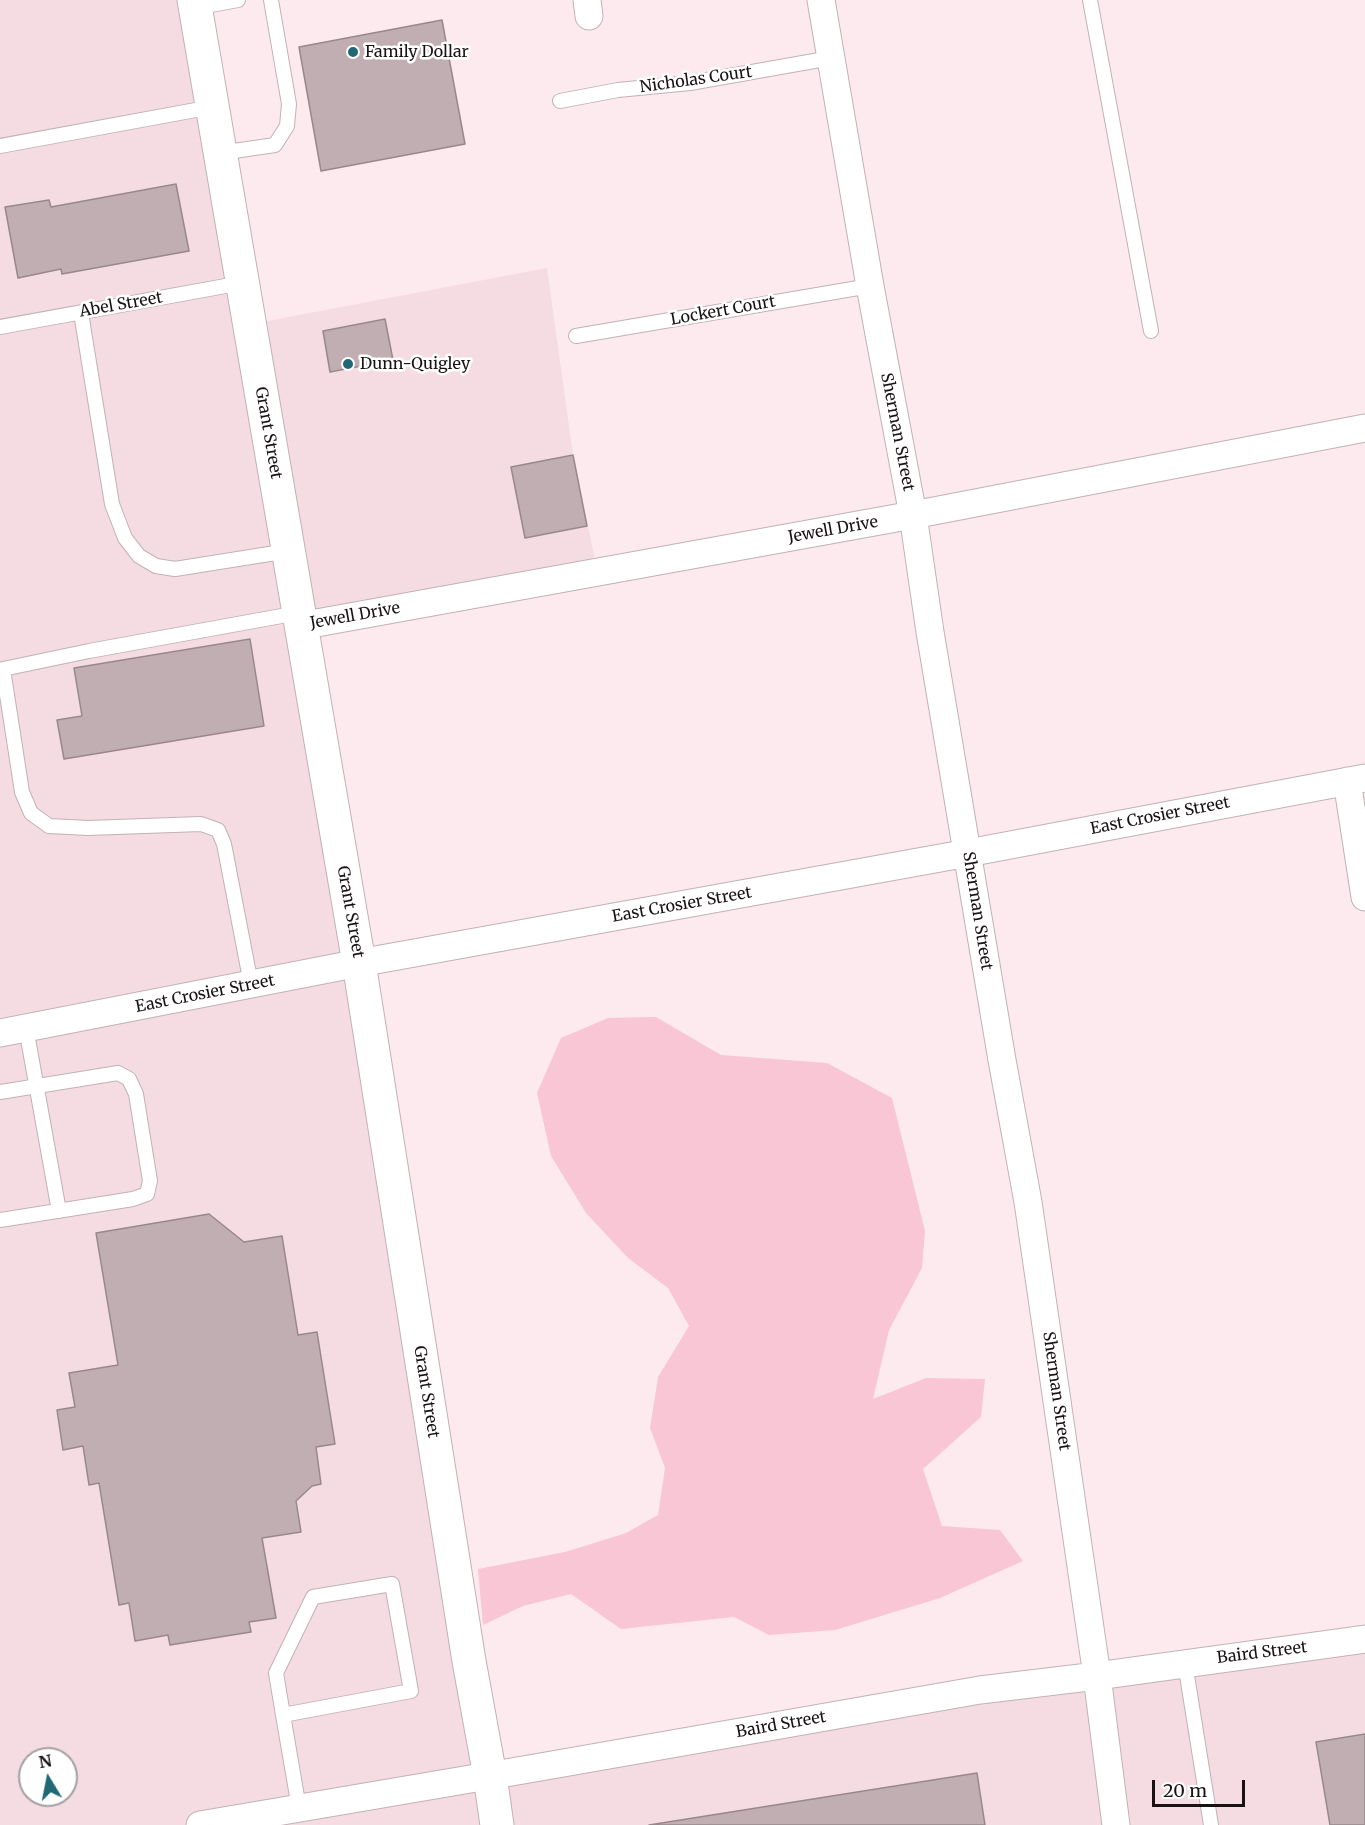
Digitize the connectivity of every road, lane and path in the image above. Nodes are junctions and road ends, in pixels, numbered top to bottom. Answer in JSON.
{"nodes":[{"id":1,"x":238,"y":0,"type":"edge"},
{"id":2,"x":271,"y":0,"type":"edge"},
{"id":3,"x":821,"y":0,"type":"edge"},
{"id":4,"x":1090,"y":0,"type":"edge"},
{"id":5,"x":194,"y":4,"type":"edge"},
{"id":6,"x":831,"y":58,"type":"junction"},
{"id":7,"x":560,"y":101,"type":"dead end"},
{"id":8,"x":212,"y":107,"type":"junction"},
{"id":9,"x":0,"y":146,"type":"edge"},
{"id":10,"x":220,"y":153,"type":"junction"},
{"id":11,"x":242,"y":283,"type":"junction"},
{"id":12,"x":870,"y":286,"type":"junction"},
{"id":13,"x":81,"y":313,"type":"junction"},
{"id":14,"x":0,"y":327,"type":"edge"},
{"id":15,"x":1150,"y":331,"type":"dead end"},
{"id":16,"x":576,"y":336,"type":"dead end"},
{"id":17,"x":1365,"y":428,"type":"edge"},
{"id":18,"x":913,"y":515,"type":"junction"},
{"id":19,"x":288,"y":551,"type":"junction"},
{"id":20,"x":299,"y":620,"type":"junction"},
{"id":21,"x":1,"y":670,"type":"edge"},
{"id":22,"x":1356,"y":779,"type":"edge"},
{"id":23,"x":968,"y":853,"type":"junction"},
{"id":24,"x":1365,"y":897,"type":"edge"},
{"id":25,"x":359,"y":963,"type":"junction"},
{"id":26,"x":251,"y":984,"type":"junction"},
{"id":27,"x":13,"y":1031,"type":"edge"},
{"id":28,"x":36,"y":1086,"type":"junction"},
{"id":29,"x":0,"y":1092,"type":"edge"},
{"id":30,"x":59,"y":1211,"type":"junction"},
{"id":31,"x":0,"y":1220,"type":"edge"},
{"id":32,"x":1365,"y":1639,"type":"edge"},
{"id":33,"x":1185,"y":1663,"type":"junction"},
{"id":34,"x":1097,"y":1676,"type":"junction"},
{"id":35,"x":283,"y":1715,"type":"junction"},
{"id":36,"x":490,"y":1776,"type":"junction"},
{"id":37,"x":299,"y":1808,"type":"junction"},
{"id":38,"x":200,"y":1825,"type":"edge"},
{"id":39,"x":497,"y":1825,"type":"edge"},
{"id":40,"x":1116,"y":1825,"type":"edge"},
{"id":41,"x":1211,"y":1825,"type":"edge"}],
"edges":[{"from":1,"to":5,"type":"lane"},
{"from":2,"to":10,"type":"lane"},
{"from":3,"to":6,"type":"street","name":"Sherman Street"},
{"from":4,"to":15,"type":"lane"},
{"from":5,"to":8,"type":"street","name":"Grant Street"},
{"from":6,"to":7,"type":"lane","name":"Nicholas Court"},
{"from":6,"to":12,"type":"street","name":"Sherman Street"},
{"from":8,"to":9,"type":"lane"},
{"from":8,"to":10,"type":"street","name":"Grant Street"},
{"from":10,"to":11,"type":"street","name":"Grant Street"},
{"from":11,"to":13,"type":"lane","name":"Abel Street"},
{"from":11,"to":19,"type":"street","name":"Grant Street"},
{"from":12,"to":16,"type":"lane","name":"Lockert Court"},
{"from":12,"to":18,"type":"street","name":"Sherman Street"},
{"from":13,"to":14,"type":"lane","name":"Abel Street"},
{"from":13,"to":19,"type":"lane"},
{"from":17,"to":18,"type":"street","name":"Jewell Drive"},
{"from":18,"to":20,"type":"street","name":"Jewell Drive"},
{"from":18,"to":23,"type":"street","name":"Sherman Street"},
{"from":19,"to":20,"type":"street","name":"Grant Street"},
{"from":20,"to":21,"type":"lane"},
{"from":20,"to":25,"type":"street","name":"Grant Street"},
{"from":21,"to":26,"type":"lane"},
{"from":22,"to":23,"type":"street","name":"East Crosier Street"},
{"from":22,"to":24,"type":"street"},
{"from":23,"to":25,"type":"street","name":"East Crosier Street"},
{"from":23,"to":34,"type":"street","name":"Sherman Street"},
{"from":25,"to":26,"type":"street","name":"East Crosier Street"},
{"from":25,"to":36,"type":"street","name":"Grant Street"},
{"from":26,"to":27,"type":"street","name":"East Crosier Street"},
{"from":27,"to":28,"type":"lane"},
{"from":28,"to":29,"type":"lane"},
{"from":28,"to":30,"type":"lane"},
{"from":28,"to":30,"type":"lane"},
{"from":30,"to":31,"type":"lane"},
{"from":32,"to":33,"type":"street","name":"Baird Street"},
{"from":33,"to":34,"type":"street","name":"Baird Street"},
{"from":33,"to":41,"type":"lane"},
{"from":34,"to":36,"type":"street","name":"Baird Street"},
{"from":34,"to":40,"type":"street","name":"Sherman Street"},
{"from":35,"to":35,"type":"lane"},
{"from":35,"to":37,"type":"lane"},
{"from":36,"to":37,"type":"street","name":"Baird Street"},
{"from":36,"to":39,"type":"street","name":"Grant Street"},
{"from":37,"to":38,"type":"street","name":"Baird Street"}]}
